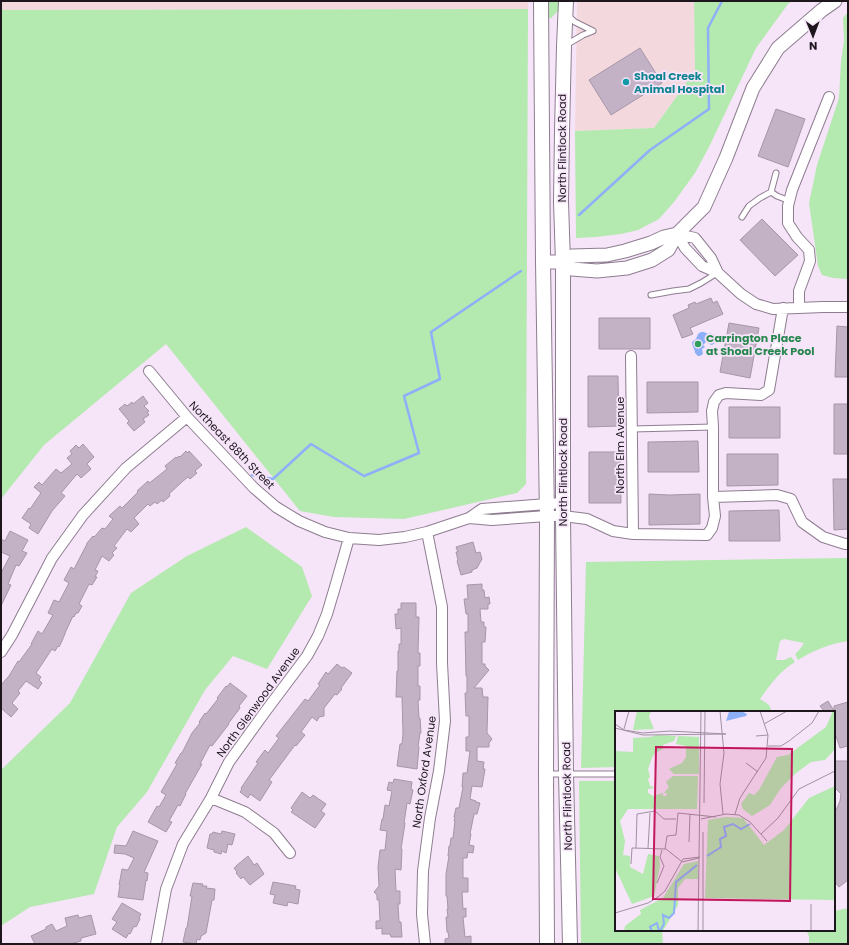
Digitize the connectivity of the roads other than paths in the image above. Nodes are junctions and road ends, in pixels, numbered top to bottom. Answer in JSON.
{"nodes":[{"id":1,"x":541,"y":1,"type":"edge"},
{"id":2,"x":835,"y":1,"type":"edge"},
{"id":3,"x":566,"y":6,"type":"edge"},
{"id":4,"x":541,"y":33,"type":"junction"},
{"id":5,"x":564,"y":39,"type":"junction"},
{"id":6,"x":829,"y":97,"type":"dead end"},
{"id":7,"x":776,"y":173,"type":"dead end"},
{"id":8,"x":771,"y":192,"type":"junction"},
{"id":9,"x":790,"y":201,"type":"junction"},
{"id":10,"x":742,"y":217,"type":"dead end"},
{"id":11,"x":677,"y":234,"type":"junction"},
{"id":12,"x":543,"y":262,"type":"junction"},
{"id":13,"x":563,"y":262,"type":"junction"},
{"id":14,"x":718,"y":273,"type":"junction"},
{"id":15,"x":651,"y":295,"type":"dead end"},
{"id":16,"x":848,"y":307,"type":"edge"},
{"id":17,"x":783,"y":308,"type":"junction"},
{"id":18,"x":799,"y":308,"type":"junction"},
{"id":19,"x":631,"y":356,"type":"dead end"},
{"id":20,"x":149,"y":371,"type":"dead end"},
{"id":21,"x":187,"y":417,"type":"junction"},
{"id":22,"x":712,"y":427,"type":"junction"},
{"id":23,"x":632,"y":429,"type":"junction"},
{"id":24,"x":713,"y":497,"type":"junction"},
{"id":25,"x":547,"y":510,"type":"junction"},
{"id":26,"x":563,"y":510,"type":"junction"},
{"id":27,"x":427,"y":532,"type":"junction"},
{"id":28,"x":632,"y":534,"type":"junction"},
{"id":29,"x":349,"y":538,"type":"junction"},
{"id":30,"x":848,"y":544,"type":"edge"},
{"id":31,"x":1,"y":652,"type":"edge"},
{"id":32,"x":546,"y":774,"type":"junction"},
{"id":33,"x":566,"y":774,"type":"junction"},
{"id":34,"x":615,"y":774,"type":"edge"},
{"id":35,"x":211,"y":798,"type":"junction"},
{"id":36,"x":290,"y":853,"type":"dead end"},
{"id":37,"x":156,"y":944,"type":"edge"},
{"id":38,"x":425,"y":944,"type":"edge"},
{"id":39,"x":547,"y":944,"type":"edge"},
{"id":40,"x":570,"y":944,"type":"edge"}],
"edges":[{"from":1,"to":4,"type":"main road","name":"North Flintlock Road"},
{"from":2,"to":11,"type":"street"},
{"from":3,"to":5,"type":"main road","name":"North Flintlock Road"},
{"from":3,"to":5,"type":"lane"},
{"from":4,"to":5,"type":"main road"},
{"from":4,"to":12,"type":"main road","name":"North Flintlock Road"},
{"from":5,"to":13,"type":"main road","name":"North Flintlock Road"},
{"from":6,"to":9,"type":"street"},
{"from":7,"to":8,"type":"lane"},
{"from":8,"to":9,"type":"lane"},
{"from":8,"to":10,"type":"lane"},
{"from":9,"to":18,"type":"street"},
{"from":11,"to":13,"type":"street"},
{"from":11,"to":14,"type":"street"},
{"from":12,"to":13,"type":"street"},
{"from":12,"to":25,"type":"main road","name":"North Flintlock Road"},
{"from":13,"to":26,"type":"main road","name":"North Flintlock Road"},
{"from":14,"to":15,"type":"lane"},
{"from":14,"to":17,"type":"street"},
{"from":16,"to":18,"type":"street"},
{"from":17,"to":18,"type":"street"},
{"from":17,"to":22,"type":"street"},
{"from":19,"to":23,"type":"street","name":"North Elm Avenue"},
{"from":20,"to":21,"type":"street","name":"Northeast 88th Street"},
{"from":21,"to":29,"type":"street","name":"Northeast 88th Street"},
{"from":21,"to":31,"type":"street"},
{"from":22,"to":23,"type":"lane"},
{"from":22,"to":24,"type":"street"},
{"from":23,"to":28,"type":"street","name":"North Elm Avenue"},
{"from":24,"to":28,"type":"street","name":"Northeast 88th Street"},
{"from":24,"to":30,"type":"street"},
{"from":25,"to":26,"type":"street","name":"Northeast 88th Street"},
{"from":25,"to":27,"type":"street","name":"Northeast 88th Street"},
{"from":25,"to":32,"type":"main road","name":"North Flintlock Road"},
{"from":26,"to":28,"type":"street","name":"Northeast 88th Street"},
{"from":26,"to":33,"type":"main road","name":"North Flintlock Road"},
{"from":27,"to":29,"type":"street","name":"Northeast 88th Street"},
{"from":27,"to":38,"type":"street","name":"North Oxford Avenue"},
{"from":29,"to":35,"type":"street","name":"North Glenwood Avenue"},
{"from":32,"to":33,"type":"lane"},
{"from":32,"to":39,"type":"main road","name":"North Flintlock Road"},
{"from":33,"to":34,"type":"lane"},
{"from":33,"to":40,"type":"main road","name":"North Flintlock Road"},
{"from":35,"to":36,"type":"street"},
{"from":35,"to":37,"type":"street","name":"North Glenwood Avenue"}]}
